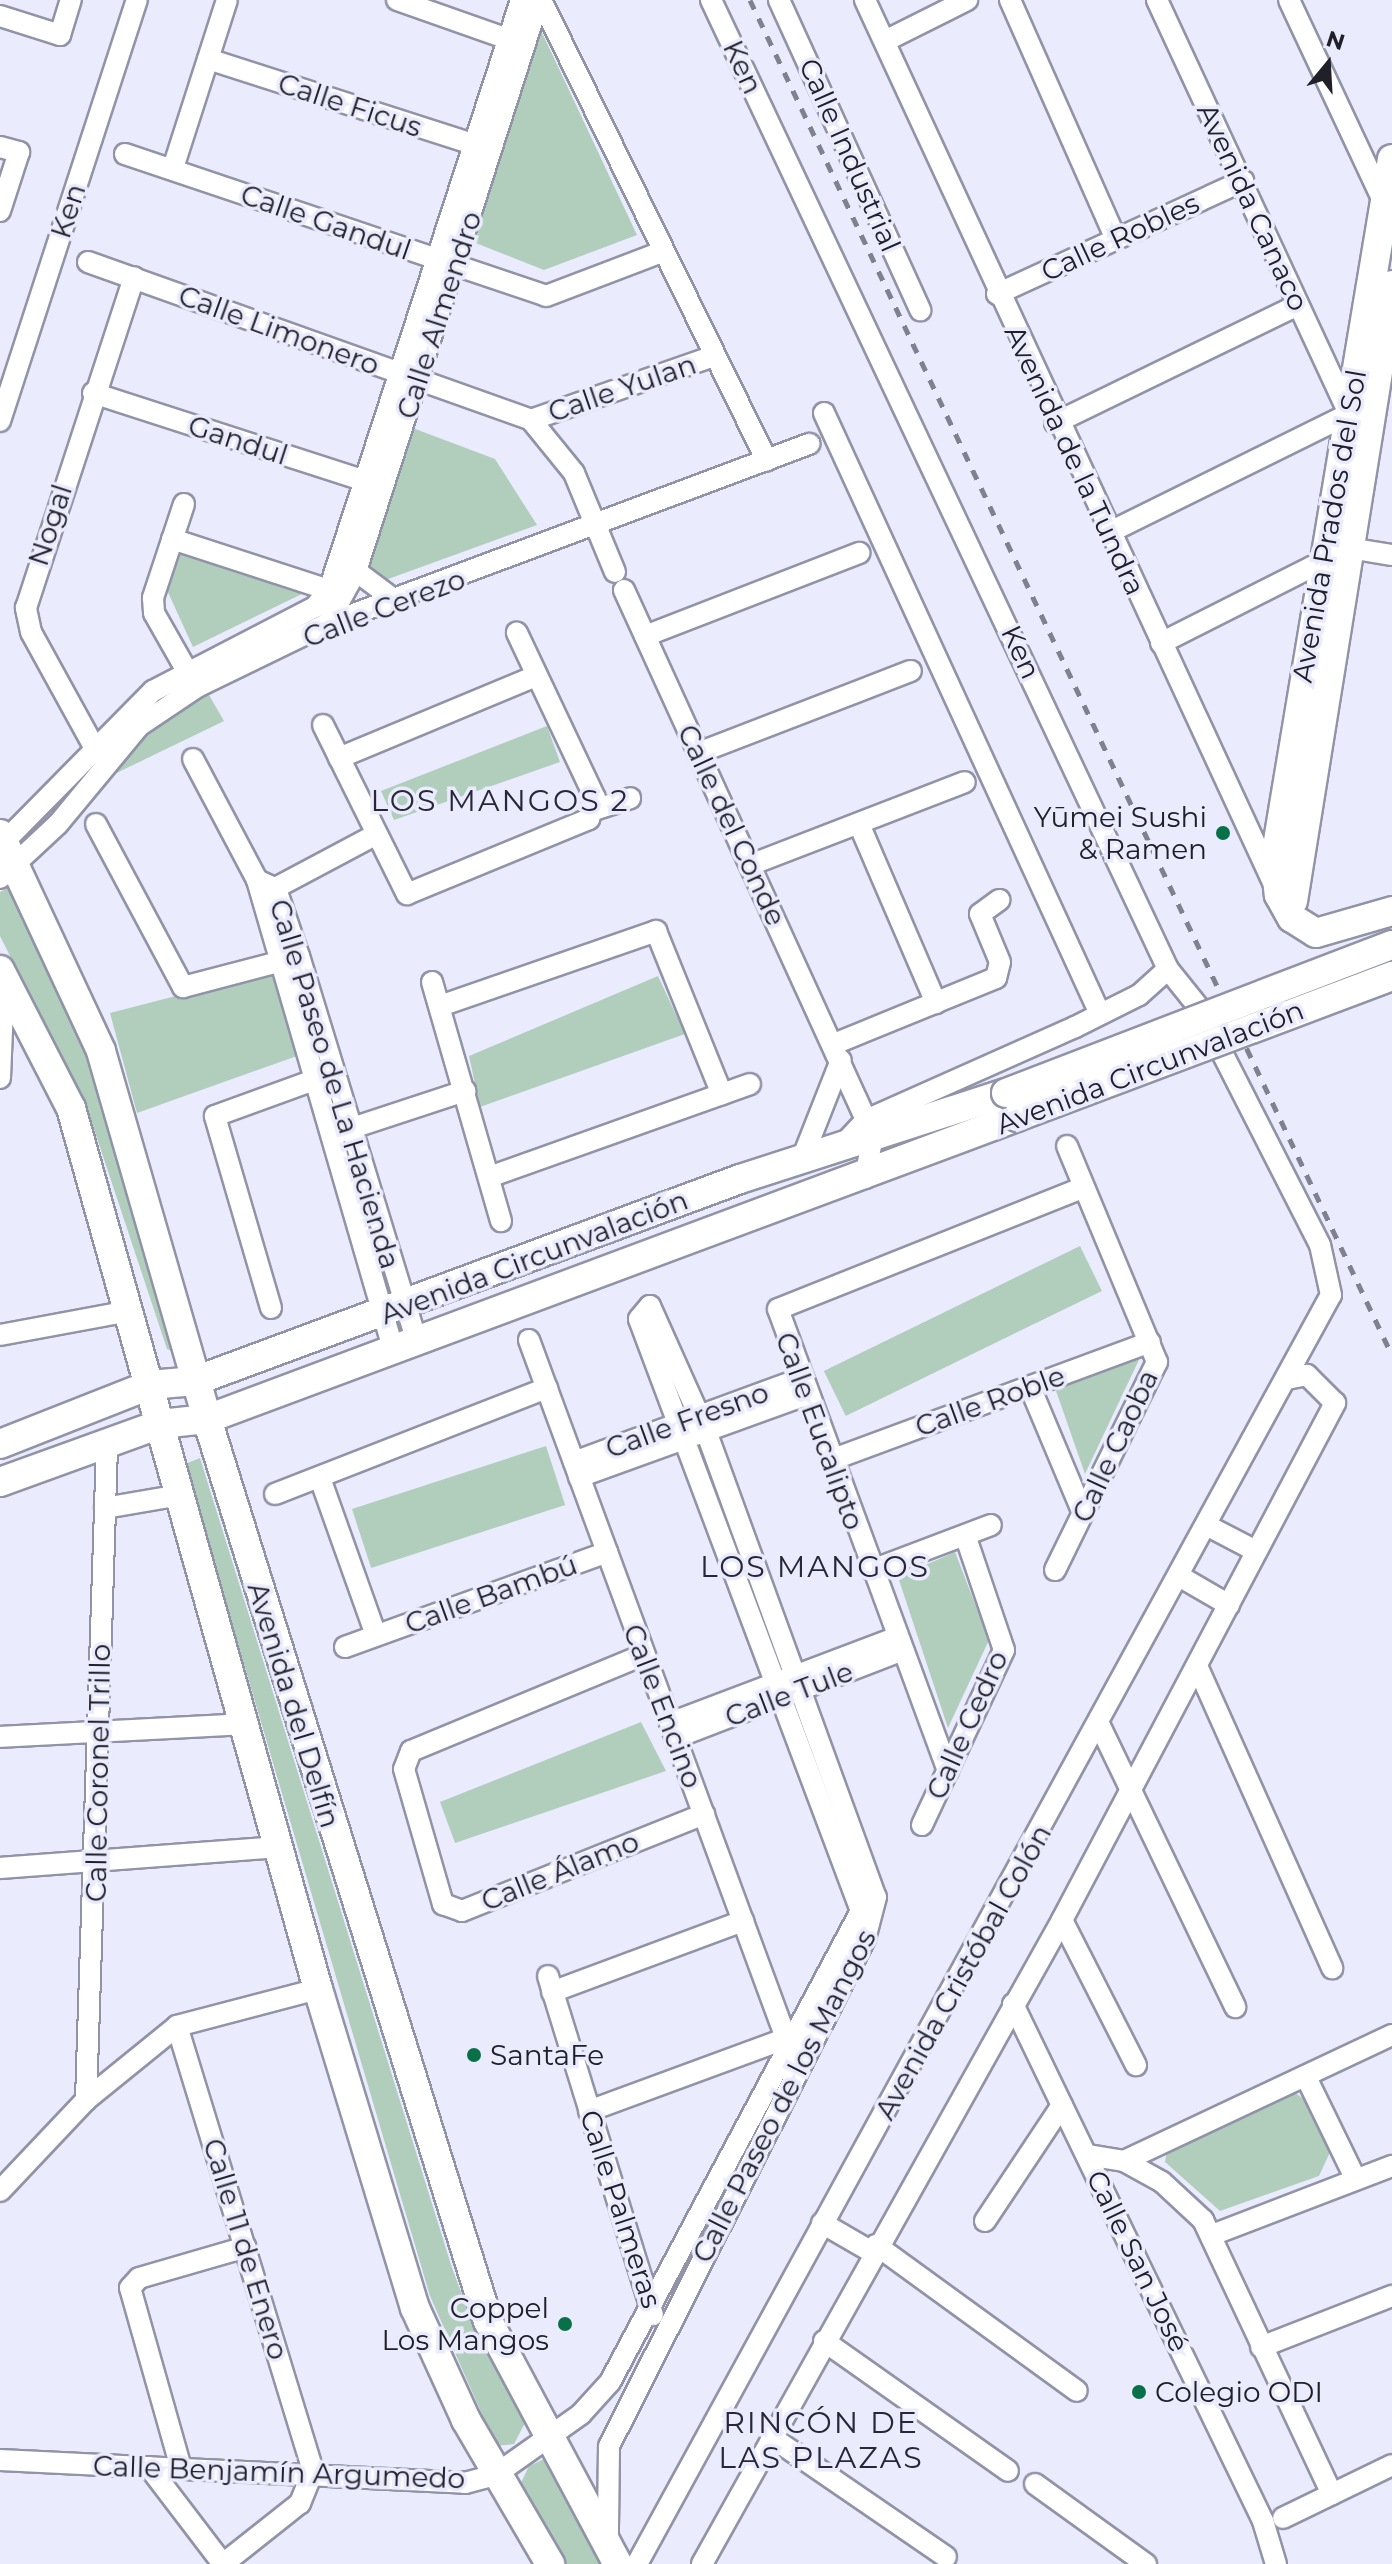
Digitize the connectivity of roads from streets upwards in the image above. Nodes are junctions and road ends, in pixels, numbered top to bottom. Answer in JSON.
{"nodes":[{"id":1,"x":71,"y":0,"type":"edge"},
{"id":2,"x":137,"y":0,"type":"edge"},
{"id":3,"x":227,"y":0,"type":"edge"},
{"id":4,"x":397,"y":0,"type":"edge"},
{"id":5,"x":521,"y":0,"type":"edge"},
{"id":6,"x":540,"y":0,"type":"edge"},
{"id":7,"x":711,"y":0,"type":"edge"},
{"id":8,"x":779,"y":0,"type":"edge"},
{"id":9,"x":865,"y":0,"type":"edge"},
{"id":10,"x":967,"y":0,"type":"edge"},
{"id":11,"x":1010,"y":0,"type":"edge"},
{"id":12,"x":1157,"y":0,"type":"edge"},
{"id":13,"x":1289,"y":0,"type":"edge"},
{"id":14,"x":0,"y":16,"type":"edge"},
{"id":15,"x":885,"y":41,"type":"junction"},
{"id":16,"x":518,"y":42,"type":"junction"},
{"id":17,"x":208,"y":59,"type":"junction"},
{"id":18,"x":484,"y":147,"type":"junction"},
{"id":19,"x":10,"y":150,"type":"edge"},
{"id":20,"x":125,"y":154,"type":"dead end"},
{"id":21,"x":1392,"y":159,"type":"edge"},
{"id":22,"x":173,"y":168,"type":"junction"},
{"id":23,"x":1243,"y":181,"type":"junction"},
{"id":24,"x":0,"y":211,"type":"edge"},
{"id":25,"x":1388,"y":212,"type":"edge"},
{"id":26,"x":1116,"y":239,"type":"junction"},
{"id":27,"x":662,"y":252,"type":"junction"},
{"id":28,"x":88,"y":262,"type":"dead end"},
{"id":29,"x":445,"y":264,"type":"junction"},
{"id":30,"x":134,"y":277,"type":"junction"},
{"id":31,"x":997,"y":294,"type":"junction"},
{"id":32,"x":1391,"y":303,"type":"edge"},
{"id":33,"x":1298,"y":305,"type":"junction"},
{"id":34,"x":920,"y":310,"type":"dead end"},
{"id":35,"x":714,"y":356,"type":"junction"},
{"id":36,"x":408,"y":377,"type":"junction"},
{"id":37,"x":93,"y":393,"type":"junction"},
{"id":38,"x":824,"y":413,"type":"dead end"},
{"id":39,"x":1360,"y":417,"type":"junction"},
{"id":40,"x":531,"y":420,"type":"junction"},
{"id":41,"x":0,"y":421,"type":"edge"},
{"id":42,"x":1055,"y":423,"type":"junction"},
{"id":43,"x":809,"y":444,"type":"dead end"},
{"id":44,"x":767,"y":461,"type":"junction"},
{"id":45,"x":374,"y":483,"type":"junction"},
{"id":46,"x":184,"y":504,"type":"dead end"},
{"id":47,"x":598,"y":527,"type":"junction"},
{"id":48,"x":1110,"y":532,"type":"junction"},
{"id":49,"x":172,"y":539,"type":"junction"},
{"id":50,"x":1349,"y":548,"type":"junction"},
{"id":51,"x":859,"y":553,"type":"dead end"},
{"id":52,"x":1392,"y":555,"type":"edge"},
{"id":53,"x":1321,"y":562,"type":"junction"},
{"id":54,"x":356,"y":571,"type":"junction"},
{"id":55,"x":329,"y":590,"type":"junction"},
{"id":56,"x":396,"y":601,"type":"junction"},
{"id":57,"x":315,"y":607,"type":"joint"},
{"id":58,"x":327,"y":624,"type":"junction"},
{"id":59,"x":517,"y":633,"type":"dead end"},
{"id":60,"x":645,"y":636,"type":"junction"},
{"id":61,"x":1161,"y":643,"type":"junction"},
{"id":62,"x":911,"y":671,"type":"dead end"},
{"id":63,"x":536,"y":676,"type":"junction"},
{"id":64,"x":192,"y":679,"type":"junction"},
{"id":65,"x":323,"y":725,"type":"dead end"},
{"id":66,"x":93,"y":745,"type":"junction"},
{"id":67,"x":698,"y":753,"type":"junction"},
{"id":68,"x":339,"y":758,"type":"junction"},
{"id":69,"x":193,"y":759,"type":"dead end"},
{"id":70,"x":104,"y":765,"type":"junction"},
{"id":71,"x":965,"y":782,"type":"dead end"},
{"id":72,"x":630,"y":798,"type":"dead end"},
{"id":73,"x":594,"y":810,"type":"junction"},
{"id":74,"x":96,"y":824,"type":"dead end"},
{"id":75,"x":859,"y":824,"type":"junction"},
{"id":76,"x":375,"y":835,"type":"junction"},
{"id":77,"x":4,"y":853,"type":"edge"},
{"id":78,"x":750,"y":865,"type":"junction"},
{"id":79,"x":264,"y":888,"type":"junction"},
{"id":80,"x":999,"y":900,"type":"dead end"},
{"id":81,"x":1286,"y":906,"type":"junction"},
{"id":82,"x":1392,"y":911,"type":"edge"},
{"id":83,"x":1392,"y":945,"type":"edge"},
{"id":84,"x":290,"y":959,"type":"junction"},
{"id":85,"x":1168,"y":969,"type":"junction"},
{"id":86,"x":1,"y":975,"type":"edge"},
{"id":87,"x":1392,"y":976,"type":"edge"},
{"id":88,"x":432,"y":982,"type":"dead end"},
{"id":89,"x":936,"y":1003,"type":"junction"},
{"id":90,"x":440,"y":1006,"type":"junction"},
{"id":91,"x":1100,"y":1014,"type":"junction"},
{"id":92,"x":838,"y":1052,"type":"junction"},
{"id":93,"x":324,"y":1076,"type":"junction"},
{"id":94,"x":0,"y":1078,"type":"edge"},
{"id":95,"x":750,"y":1084,"type":"dead end"},
{"id":96,"x":465,"y":1091,"type":"junction"},
{"id":97,"x":722,"y":1094,"type":"junction"},
{"id":98,"x":1012,"y":1105,"type":"junction"},
{"id":99,"x":869,"y":1128,"type":"junction"},
{"id":100,"x":342,"y":1132,"type":"junction"},
{"id":101,"x":1067,"y":1146,"type":"dead end"},
{"id":102,"x":802,"y":1159,"type":"junction"},
{"id":103,"x":489,"y":1177,"type":"junction"},
{"id":104,"x":865,"y":1178,"type":"junction"},
{"id":105,"x":1082,"y":1188,"type":"junction"},
{"id":106,"x":501,"y":1221,"type":"dead end"},
{"id":107,"x":271,"y":1308,"type":"dead end"},
{"id":108,"x":394,"y":1310,"type":"junction"},
{"id":109,"x":130,"y":1311,"type":"junction"},
{"id":110,"x":0,"y":1335,"type":"edge"},
{"id":111,"x":529,"y":1340,"type":"dead end"},
{"id":112,"x":1150,"y":1342,"type":"junction"},
{"id":113,"x":405,"y":1347,"type":"junction"},
{"id":114,"x":1287,"y":1379,"type":"junction"},
{"id":115,"x":195,"y":1381,"type":"junction"},
{"id":116,"x":150,"y":1385,"type":"junction"},
{"id":117,"x":803,"y":1387,"type":"junction"},
{"id":118,"x":1030,"y":1387,"type":"junction"},
{"id":119,"x":547,"y":1388,"type":"junction"},
{"id":120,"x":207,"y":1419,"type":"junction"},
{"id":121,"x":160,"y":1424,"type":"junction"},
{"id":122,"x":692,"y":1427,"type":"junction"},
{"id":123,"x":0,"y":1444,"type":"edge"},
{"id":124,"x":107,"y":1446,"type":"junction"},
{"id":125,"x":831,"y":1460,"type":"junction"},
{"id":126,"x":576,"y":1470,"type":"junction"},
{"id":127,"x":320,"y":1478,"type":"junction"},
{"id":128,"x":0,"y":1482,"type":"edge"},
{"id":129,"x":275,"y":1494,"type":"dead end"},
{"id":130,"x":180,"y":1495,"type":"junction"},
{"id":131,"x":105,"y":1508,"type":"junction"},
{"id":132,"x":1083,"y":1513,"type":"junction"},
{"id":133,"x":991,"y":1525,"type":"dead end"},
{"id":134,"x":1206,"y":1525,"type":"junction"},
{"id":135,"x":965,"y":1535,"type":"junction"},
{"id":136,"x":1256,"y":1551,"type":"junction"},
{"id":137,"x":607,"y":1552,"type":"junction"},
{"id":138,"x":872,"y":1570,"type":"junction"},
{"id":139,"x":1055,"y":1570,"type":"dead end"},
{"id":140,"x":1179,"y":1576,"type":"junction"},
{"id":141,"x":1229,"y":1605,"type":"junction"},
{"id":142,"x":376,"y":1635,"type":"junction"},
{"id":143,"x":900,"y":1643,"type":"junction"},
{"id":144,"x":345,"y":1647,"type":"dead end"},
{"id":145,"x":643,"y":1655,"type":"junction"},
{"id":146,"x":1198,"y":1668,"type":"junction"},
{"id":147,"x":787,"y":1686,"type":"junction"},
{"id":148,"x":247,"y":1724,"type":"junction"},
{"id":149,"x":1100,"y":1726,"type":"junction"},
{"id":150,"x":97,"y":1730,"type":"junction"},
{"id":151,"x":673,"y":1730,"type":"junction"},
{"id":152,"x":0,"y":1737,"type":"edge"},
{"id":153,"x":948,"y":1771,"type":"junction"},
{"id":154,"x":1132,"y":1790,"type":"junction"},
{"id":155,"x":704,"y":1814,"type":"junction"},
{"id":156,"x":922,"y":1825,"type":"dead end"},
{"id":157,"x":279,"y":1847,"type":"junction"},
{"id":158,"x":98,"y":1861,"type":"junction"},
{"id":159,"x":0,"y":1868,"type":"edge"},
{"id":160,"x":1062,"y":1920,"type":"junction"},
{"id":161,"x":743,"y":1921,"type":"junction"},
{"id":162,"x":1332,"y":1968,"type":"dead end"},
{"id":163,"x":318,"y":1989,"type":"junction"},
{"id":164,"x":1013,"y":2004,"type":"junction"},
{"id":165,"x":1235,"y":2007,"type":"dead end"},
{"id":166,"x":177,"y":2026,"type":"junction"},
{"id":167,"x":1392,"y":2035,"type":"edge"},
{"id":168,"x":788,"y":2044,"type":"junction"},
{"id":169,"x":1136,"y":2065,"type":"dead end"},
{"id":170,"x":800,"y":2071,"type":"junction"},
{"id":171,"x":1306,"y":2077,"type":"junction"},
{"id":172,"x":86,"y":2100,"type":"junction"},
{"id":173,"x":1062,"y":2105,"type":"junction"},
{"id":174,"x":589,"y":2111,"type":"junction"},
{"id":175,"x":1087,"y":2155,"type":"junction"},
{"id":176,"x":1124,"y":2161,"type":"junction"},
{"id":177,"x":1392,"y":2166,"type":"edge"},
{"id":178,"x":1354,"y":2176,"type":"junction"},
{"id":179,"x":0,"y":2191,"type":"edge"},
{"id":180,"x":985,"y":2221,"type":"dead end"},
{"id":181,"x":822,"y":2223,"type":"junction"},
{"id":182,"x":1212,"y":2235,"type":"junction"},
{"id":183,"x":246,"y":2247,"type":"junction"},
{"id":184,"x":874,"y":2248,"type":"junction"},
{"id":185,"x":1392,"y":2296,"type":"edge"},
{"id":186,"x":650,"y":2310,"type":"junction"},
{"id":187,"x":664,"y":2332,"type":"junction"},
{"id":188,"x":824,"y":2341,"type":"junction"},
{"id":189,"x":1261,"y":2347,"type":"junction"},
{"id":190,"x":1077,"y":2391,"type":"dead end"},
{"id":191,"x":771,"y":2437,"type":"junction"},
{"id":192,"x":546,"y":2438,"type":"junction"},
{"id":193,"x":0,"y":2460,"type":"edge"},
{"id":194,"x":1392,"y":2465,"type":"edge"},
{"id":195,"x":149,"y":2467,"type":"junction"},
{"id":196,"x":181,"y":2468,"type":"junction"},
{"id":197,"x":313,"y":2471,"type":"junction"},
{"id":198,"x":1008,"y":2471,"type":"dead end"},
{"id":199,"x":495,"y":2475,"type":"junction"},
{"id":200,"x":1035,"y":2484,"type":"dead end"},
{"id":201,"x":1332,"y":2494,"type":"junction"},
{"id":202,"x":1283,"y":2518,"type":"dead end"},
{"id":203,"x":615,"y":2557,"type":"edge"},
{"id":204,"x":946,"y":2557,"type":"dead end"},
{"id":205,"x":223,"y":2564,"type":"edge"},
{"id":206,"x":550,"y":2564,"type":"edge"},
{"id":207,"x":637,"y":2564,"type":"edge"},
{"id":208,"x":702,"y":2564,"type":"edge"},
{"id":209,"x":1146,"y":2564,"type":"edge"},
{"id":210,"x":1276,"y":2564,"type":"edge"}],
"edges":[{"from":1,"to":14,"type":"street"},
{"from":2,"to":41,"type":"street","name":"Ken"},
{"from":3,"to":17,"type":"street"},
{"from":4,"to":16,"type":"street"},
{"from":5,"to":16,"type":"street","name":"Calle Almendro"},
{"from":6,"to":16,"type":"street","name":"Calle Almendro"},
{"from":6,"to":27,"type":"street"},
{"from":7,"to":85,"type":"street","name":"Ken"},
{"from":8,"to":34,"type":"street","name":"Calle Industrial"},
{"from":9,"to":15,"type":"street","name":"Avenida de la Tundra"},
{"from":10,"to":15,"type":"street"},
{"from":11,"to":26,"type":"street"},
{"from":12,"to":23,"type":"street","name":"Avenida Canaco"},
{"from":13,"to":25,"type":"street"},
{"from":15,"to":31,"type":"street","name":"Avenida de la Tundra"},
{"from":16,"to":18,"type":"street","name":"Calle Almendro"},
{"from":17,"to":18,"type":"street","name":"Calle Ficus"},
{"from":17,"to":22,"type":"street"},
{"from":18,"to":29,"type":"street","name":"Calle Almendro"},
{"from":19,"to":24,"type":"street"},
{"from":20,"to":22,"type":"street","name":"Calle Gandul"},
{"from":21,"to":25,"type":"street","name":"Avenida Prados del Sol"},
{"from":22,"to":29,"type":"street","name":"Calle Gandul"},
{"from":23,"to":26,"type":"street","name":"Calle Robles"},
{"from":23,"to":33,"type":"street","name":"Avenida Canaco"},
{"from":25,"to":39,"type":"street","name":"Avenida Prados del Sol"},
{"from":26,"to":31,"type":"street","name":"Calle Robles"},
{"from":27,"to":29,"type":"street","name":"Calle Gandul"},
{"from":27,"to":35,"type":"street"},
{"from":28,"to":30,"type":"street","name":"Calle Limonero"},
{"from":29,"to":36,"type":"street","name":"Calle Almendro"},
{"from":30,"to":36,"type":"street","name":"Calle Limonero"},
{"from":30,"to":37,"type":"street","name":"Nogal"},
{"from":31,"to":42,"type":"street","name":"Avenida de la Tundra"},
{"from":32,"to":39,"type":"street","name":"Avenida Prados del Sol"},
{"from":33,"to":39,"type":"street","name":"Avenida Canaco"},
{"from":33,"to":42,"type":"street"},
{"from":35,"to":40,"type":"street","name":"Calle Yulan"},
{"from":35,"to":44,"type":"street"},
{"from":36,"to":40,"type":"street","name":"Calle Limonero"},
{"from":36,"to":45,"type":"street","name":"Calle Almendro"},
{"from":37,"to":45,"type":"street","name":"Gandul"},
{"from":37,"to":66,"type":"street","name":"Nogal"},
{"from":38,"to":91,"type":"street"},
{"from":39,"to":48,"type":"street"},
{"from":39,"to":50,"type":"street","name":"Avenida Prados del Sol"},
{"from":39,"to":53,"type":"street","name":"Avenida Prados del Sol"},
{"from":40,"to":47,"type":"street"},
{"from":42,"to":48,"type":"street","name":"Avenida de la Tundra"},
{"from":43,"to":44,"type":"street","name":"Calle Cerezo"},
{"from":44,"to":47,"type":"street","name":"Calle Cerezo"},
{"from":45,"to":54,"type":"street","name":"Calle Almendro"},
{"from":45,"to":55,"type":"street","name":"Calle Almendro"},
{"from":46,"to":49,"type":"street"},
{"from":47,"to":56,"type":"street","name":"Calle Cerezo"},
{"from":47,"to":60,"type":"street","name":"Calle del Conde"},
{"from":48,"to":61,"type":"street","name":"Avenida de la Tundra"},
{"from":49,"to":55,"type":"street"},
{"from":49,"to":64,"type":"street"},
{"from":50,"to":52,"type":"street"},
{"from":50,"to":53,"type":"street"},
{"from":50,"to":81,"type":"street","name":"Avenida Prados del Sol"},
{"from":51,"to":60,"type":"street"},
{"from":53,"to":61,"type":"street"},
{"from":53,"to":81,"type":"street","name":"Avenida Prados del Sol"},
{"from":54,"to":56,"type":"street"},
{"from":54,"to":58,"type":"street","name":"Calle Almendro"},
{"from":55,"to":57,"type":"street","name":"Calle Almendro"},
{"from":56,"to":58,"type":"street","name":"Calle Cerezo"},
{"from":57,"to":64,"type":"street","name":"Calle Cerezo"},
{"from":58,"to":64,"type":"street","name":"Calle Cerezo"},
{"from":59,"to":63,"type":"street"},
{"from":60,"to":67,"type":"street","name":"Calle del Conde"},
{"from":61,"to":81,"type":"street","name":"Avenida de la Tundra"},
{"from":62,"to":67,"type":"street"},
{"from":63,"to":68,"type":"street"},
{"from":63,"to":73,"type":"street"},
{"from":64,"to":66,"type":"street","name":"Calle Cerezo"},
{"from":64,"to":70,"type":"street","name":"Calle Cerezo"},
{"from":65,"to":68,"type":"street"},
{"from":66,"to":70,"type":"street","name":"Nogal"},
{"from":66,"to":77,"type":"street","name":"Calle Cerezo"},
{"from":67,"to":78,"type":"street","name":"Calle del Conde"},
{"from":68,"to":76,"type":"street"},
{"from":69,"to":79,"type":"street","name":"Calle Paseo de La Hacienda"},
{"from":70,"to":77,"type":"street","name":"Calle Cerezo"},
{"from":71,"to":75,"type":"street"},
{"from":72,"to":73,"type":"street"},
{"from":73,"to":76,"type":"street"},
{"from":74,"to":84,"type":"street"},
{"from":75,"to":78,"type":"street"},
{"from":75,"to":89,"type":"street"},
{"from":76,"to":79,"type":"street"},
{"from":77,"to":115,"type":"street","name":"Avenida del Delfín"},
{"from":78,"to":92,"type":"street","name":"Calle del Conde"},
{"from":79,"to":84,"type":"street","name":"Calle Paseo de La Hacienda"},
{"from":80,"to":89,"type":"street"},
{"from":81,"to":82,"type":"street"},
{"from":83,"to":98,"type":"street","name":"Avenida Circunvalación","bridge":true},
{"from":84,"to":93,"type":"street","name":"Calle Paseo de La Hacienda"},
{"from":85,"to":91,"type":"street"},
{"from":85,"to":114,"type":"street","name":"Avenida Cristóbal Colón"},
{"from":86,"to":94,"type":"street"},
{"from":86,"to":109,"type":"street","name":"Avenida del Delfín"},
{"from":87,"to":98,"type":"street","name":"Avenida Circunvalación","bridge":true},
{"from":88,"to":90,"type":"street"},
{"from":89,"to":92,"type":"street"},
{"from":90,"to":96,"type":"street"},
{"from":90,"to":97,"type":"street"},
{"from":91,"to":99,"type":"street"},
{"from":92,"to":99,"type":"street"},
{"from":92,"to":102,"type":"street"},
{"from":93,"to":100,"type":"street","name":"Calle Paseo de La Hacienda"},
{"from":93,"to":107,"type":"street"},
{"from":95,"to":97,"type":"street"},
{"from":96,"to":100,"type":"street"},
{"from":96,"to":103,"type":"street"},
{"from":97,"to":103,"type":"street"},
{"from":98,"to":99,"type":"street","name":"Avenida Circunvalación"},
{"from":98,"to":104,"type":"street","name":"Avenida Circunvalación"},
{"from":99,"to":102,"type":"street","name":"Avenida Circunvalación"},
{"from":99,"to":104,"type":"street"},
{"from":100,"to":108,"type":"street","name":"Calle Paseo de La Hacienda"},
{"from":101,"to":105,"type":"street","name":"Calle Caoba"},
{"from":102,"to":108,"type":"street","name":"Avenida Circunvalación"},
{"from":103,"to":106,"type":"street"},
{"from":104,"to":113,"type":"street","name":"Avenida Circunvalación"},
{"from":105,"to":112,"type":"street","name":"Calle Caoba"},
{"from":105,"to":117,"type":"street","name":"Calle Eucalipto"},
{"from":108,"to":113,"type":"street","name":"Calle Paseo de La Hacienda"},
{"from":108,"to":115,"type":"street","name":"Avenida Circunvalación"},
{"from":109,"to":110,"type":"street"},
{"from":109,"to":116,"type":"street","name":"Avenida del Delfín"},
{"from":111,"to":119,"type":"street","name":"Calle Encino"},
{"from":112,"to":118,"type":"street","name":"Calle Roble"},
{"from":112,"to":132,"type":"street","name":"Calle Caoba"},
{"from":113,"to":120,"type":"street","name":"Avenida Circunvalación"},
{"from":114,"to":134,"type":"street","name":"Avenida Cristóbal Colón"},
{"from":114,"to":136,"type":"street","name":"Avenida Cristóbal Colón"},
{"from":115,"to":116,"type":"street","name":"Avenida Circunvalación"},
{"from":115,"to":120,"type":"street","name":"Avenida del Delfín"},
{"from":116,"to":121,"type":"street","name":"Avenida del Delfín"},
{"from":116,"to":123,"type":"street","name":"Avenida Circunvalación"},
{"from":117,"to":122,"type":"street","name":"Calle Fresno"},
{"from":117,"to":125,"type":"street","name":"Calle Eucalipto"},
{"from":118,"to":125,"type":"street","name":"Calle Roble"},
{"from":118,"to":132,"type":"street"},
{"from":119,"to":126,"type":"street","name":"Calle Encino"},
{"from":119,"to":127,"type":"street"},
{"from":120,"to":121,"type":"street","name":"Avenida Circunvalación"},
{"from":120,"to":192,"type":"street","name":"Avenida del Delfín"},
{"from":121,"to":124,"type":"street","name":"Avenida Circunvalación"},
{"from":121,"to":130,"type":"street","name":"Avenida del Delfín"},
{"from":122,"to":122,"type":"street","name":"Calle Paseo de los Mangos"},
{"from":122,"to":126,"type":"street","name":"Calle Fresno"},
{"from":122,"to":147,"type":"street","name":"Calle Paseo de los Mangos"},
{"from":124,"to":128,"type":"street","name":"Avenida Circunvalación"},
{"from":124,"to":131,"type":"street","name":"Calle Coronel Trillo"},
{"from":125,"to":138,"type":"street","name":"Calle Eucalipto"},
{"from":126,"to":137,"type":"street","name":"Calle Encino"},
{"from":127,"to":129,"type":"street"},
{"from":127,"to":142,"type":"street","name":"Calle Bambú"},
{"from":130,"to":131,"type":"street"},
{"from":130,"to":148,"type":"street","name":"Avenida del Delfín"},
{"from":131,"to":150,"type":"street","name":"Calle Coronel Trillo"},
{"from":132,"to":139,"type":"street","name":"Calle Caoba"},
{"from":133,"to":135,"type":"street"},
{"from":134,"to":136,"type":"street"},
{"from":134,"to":140,"type":"street","name":"Avenida Cristóbal Colón"},
{"from":135,"to":138,"type":"street"},
{"from":135,"to":153,"type":"street","name":"Calle Cedro"},
{"from":136,"to":141,"type":"street","name":"Avenida Cristóbal Colón"},
{"from":137,"to":142,"type":"street","name":"Calle Bambú"},
{"from":137,"to":145,"type":"street","name":"Calle Encino"},
{"from":138,"to":143,"type":"street","name":"Calle Eucalipto"},
{"from":140,"to":141,"type":"street"},
{"from":140,"to":149,"type":"street","name":"Avenida Cristóbal Colón"},
{"from":141,"to":146,"type":"street","name":"Avenida Cristóbal Colón"},
{"from":142,"to":144,"type":"street","name":"Calle Bambú"},
{"from":143,"to":147,"type":"street","name":"Calle Tule"},
{"from":143,"to":153,"type":"street","name":"Calle Eucalipto"},
{"from":145,"to":151,"type":"street","name":"Calle Encino"},
{"from":145,"to":155,"type":"street","name":"Calle Álamo"},
{"from":146,"to":154,"type":"street","name":"Avenida Cristóbal Colón"},
{"from":146,"to":162,"type":"street"},
{"from":147,"to":151,"type":"street","name":"Calle Tule"},
{"from":147,"to":168,"type":"street","name":"Calle Paseo de los Mangos"},
{"from":147,"to":170,"type":"street","name":"Calle Paseo de los Mangos"},
{"from":148,"to":150,"type":"street"},
{"from":148,"to":157,"type":"street","name":"Avenida del Delfín"},
{"from":149,"to":154,"type":"street"},
{"from":149,"to":181,"type":"street","name":"Avenida Cristóbal Colón"},
{"from":150,"to":152,"type":"street"},
{"from":150,"to":158,"type":"street","name":"Calle Coronel Trillo"},
{"from":151,"to":155,"type":"street","name":"Calle Encino"},
{"from":153,"to":156,"type":"street","name":"Calle Cedro"},
{"from":154,"to":160,"type":"street","name":"Avenida Cristóbal Colón"},
{"from":154,"to":165,"type":"street"},
{"from":155,"to":161,"type":"street","name":"Calle Encino"},
{"from":157,"to":158,"type":"street"},
{"from":157,"to":163,"type":"street","name":"Avenida del Delfín"},
{"from":158,"to":159,"type":"street"},
{"from":158,"to":172,"type":"street","name":"Calle Coronel Trillo"},
{"from":160,"to":164,"type":"street","name":"Avenida Cristóbal Colón"},
{"from":160,"to":169,"type":"street"},
{"from":161,"to":168,"type":"street","name":"Calle Encino"},
{"from":161,"to":174,"type":"street","name":"Calle Palmeras"},
{"from":163,"to":166,"type":"street"},
{"from":163,"to":199,"type":"street","name":"Avenida del Delfín"},
{"from":164,"to":173,"type":"street","name":"Calle San José"},
{"from":164,"to":184,"type":"street","name":"Avenida Cristóbal Colón"},
{"from":166,"to":172,"type":"street"},
{"from":166,"to":183,"type":"street","name":"Calle 11 de Enero"},
{"from":167,"to":171,"type":"street"},
{"from":168,"to":170,"type":"street","name":"Calle Encino"},
{"from":168,"to":174,"type":"street"},
{"from":168,"to":186,"type":"street","name":"Calle Paseo de los Mangos"},
{"from":170,"to":187,"type":"street","name":"Calle Paseo de los Mangos"},
{"from":171,"to":176,"type":"street"},
{"from":171,"to":178,"type":"street"},
{"from":172,"to":179,"type":"street"},
{"from":173,"to":175,"type":"street","name":"Calle San José"},
{"from":173,"to":180,"type":"street"},
{"from":174,"to":186,"type":"street","name":"Calle Palmeras"},
{"from":175,"to":176,"type":"street"},
{"from":175,"to":210,"type":"street","name":"Calle San José"},
{"from":176,"to":182,"type":"street"},
{"from":177,"to":178,"type":"street"},
{"from":178,"to":182,"type":"street"},
{"from":181,"to":184,"type":"street"},
{"from":181,"to":207,"type":"street","name":"Avenida Cristóbal Colón"},
{"from":182,"to":189,"type":"street"},
{"from":183,"to":196,"type":"street"},
{"from":183,"to":197,"type":"street","name":"Calle 11 de Enero"},
{"from":184,"to":188,"type":"street","name":"Avenida Cristóbal Colón"},
{"from":184,"to":190,"type":"street"},
{"from":185,"to":189,"type":"street"},
{"from":186,"to":187,"type":"street","name":"Calle Palmeras"},
{"from":186,"to":192,"type":"street","name":"Calle Paseo de los Mangos"},
{"from":187,"to":203,"type":"street","name":"Calle Paseo de los Mangos"},
{"from":188,"to":191,"type":"street","name":"Avenida Cristóbal Colón"},
{"from":188,"to":198,"type":"street"},
{"from":189,"to":201,"type":"street"},
{"from":191,"to":204,"type":"street"},
{"from":191,"to":208,"type":"street","name":"Avenida Cristóbal Colón"},
{"from":192,"to":199,"type":"street","name":"Calle Benjamín Argumedo"},
{"from":192,"to":203,"type":"street","name":"Avenida del Delfín"},
{"from":193,"to":195,"type":"street","name":"Calle Benjamín Argumedo"},
{"from":194,"to":201,"type":"street"},
{"from":195,"to":196,"type":"street","name":"Calle Benjamín Argumedo"},
{"from":195,"to":205,"type":"street"},
{"from":196,"to":197,"type":"street","name":"Calle Benjamín Argumedo"},
{"from":197,"to":199,"type":"street","name":"Calle Benjamín Argumedo"},
{"from":197,"to":205,"type":"street"},
{"from":199,"to":206,"type":"street","name":"Avenida del Delfín"},
{"from":200,"to":209,"type":"street"},
{"from":201,"to":202,"type":"street"}]}
